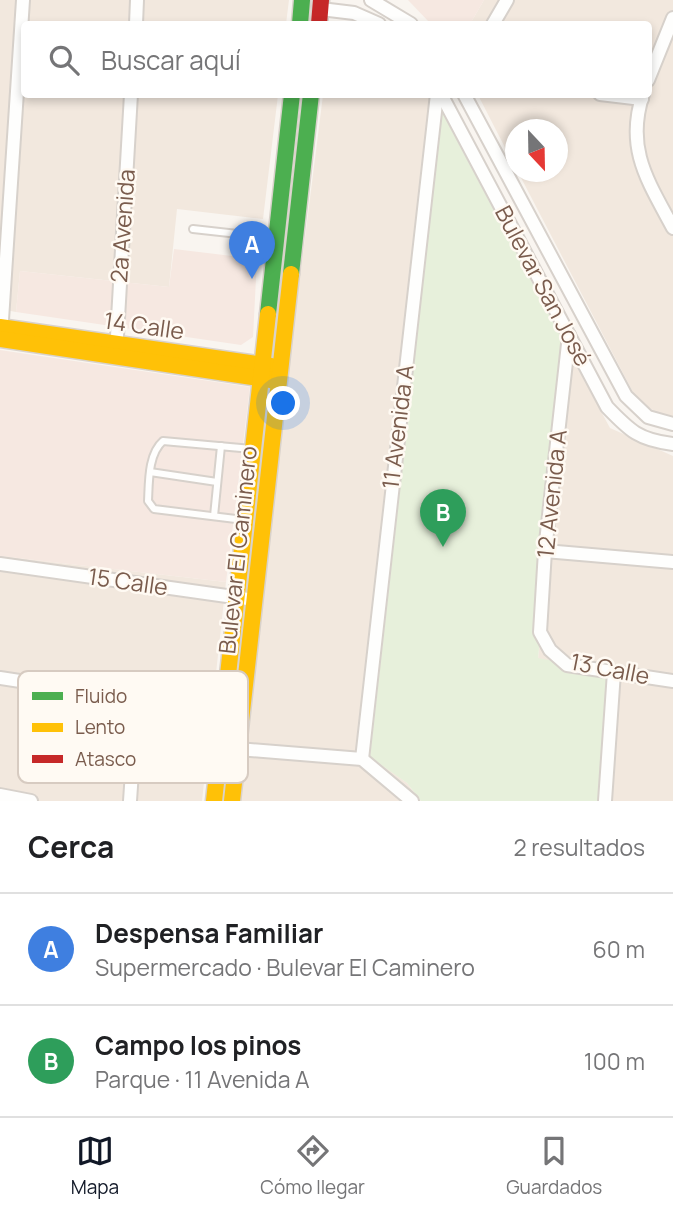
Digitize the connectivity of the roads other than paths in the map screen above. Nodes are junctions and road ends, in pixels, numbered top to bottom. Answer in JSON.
{"nodes":[{"id":1,"x":23,"y":0,"type":"edge"},
{"id":2,"x":137,"y":0,"type":"edge"},
{"id":3,"x":302,"y":0,"type":"edge"},
{"id":4,"x":371,"y":0,"type":"edge"},
{"id":5,"x":507,"y":0,"type":"edge"},
{"id":6,"x":320,"y":11,"type":"edge"},
{"id":7,"x":673,"y":18,"type":"edge"},
{"id":8,"x":21,"y":21,"type":"edge"},
{"id":9,"x":136,"y":21,"type":"edge"},
{"id":10,"x":300,"y":21,"type":"edge"},
{"id":11,"x":372,"y":21,"type":"edge"},
{"id":12,"x":406,"y":21,"type":"edge"},
{"id":13,"x":495,"y":21,"type":"edge"},
{"id":14,"x":21,"y":23,"type":"edge"},
{"id":15,"x":652,"y":72,"type":"edge"},
{"id":16,"x":131,"y":98,"type":"edge"},
{"id":17,"x":292,"y":98,"type":"edge"},
{"id":18,"x":311,"y":98,"type":"edge"},
{"id":19,"x":439,"y":98,"type":"edge"},
{"id":20,"x":441,"y":98,"type":"edge"},
{"id":21,"x":466,"y":98,"type":"edge"},
{"id":22,"x":643,"y":98,"type":"edge"},
{"id":23,"x":286,"y":146,"type":"junction"},
{"id":24,"x":306,"y":149,"type":"junction"},
{"id":25,"x":4,"y":214,"type":"edge"},
{"id":26,"x":673,"y":228,"type":"edge"},
{"id":27,"x":194,"y":229,"type":"dead end"},
{"id":28,"x":277,"y":238,"type":"junction"},
{"id":29,"x":0,"y":335,"type":"edge"},
{"id":30,"x":569,"y":335,"type":"junction"},
{"id":31,"x":116,"y":351,"type":"junction"},
{"id":32,"x":261,"y":372,"type":"junction"},
{"id":33,"x":281,"y":374,"type":"junction"},
{"id":34,"x":673,"y":424,"type":"edge"},
{"id":35,"x":673,"y":444,"type":"edge"},
{"id":36,"x":221,"y":446,"type":"junction"},
{"id":37,"x":254,"y":449,"type":"junction"},
{"id":38,"x":150,"y":472,"type":"junction"},
{"id":39,"x":217,"y":482,"type":"junction"},
{"id":40,"x":214,"y":516,"type":"junction"},
{"id":41,"x":254,"y":521,"type":"junction"},
{"id":42,"x":545,"y":551,"type":"junction"},
{"id":43,"x":673,"y":562,"type":"edge"},
{"id":44,"x":0,"y":564,"type":"edge"},
{"id":45,"x":238,"y":598,"type":"junction"},
{"id":46,"x":255,"y":600,"type":"junction"},
{"id":47,"x":550,"y":650,"type":"joint"},
{"id":48,"x":230,"y":671,"type":"edge"},
{"id":49,"x":247,"y":671,"type":"edge"},
{"id":50,"x":614,"y":672,"type":"junction"},
{"id":51,"x":0,"y":678,"type":"edge"},
{"id":52,"x":18,"y":681,"type":"edge"},
{"id":53,"x":673,"y":681,"type":"edge"},
{"id":54,"x":248,"y":750,"type":"edge"},
{"id":55,"x":362,"y":759,"type":"junction"},
{"id":56,"x":131,"y":783,"type":"edge"},
{"id":57,"x":216,"y":783,"type":"edge"},
{"id":58,"x":234,"y":783,"type":"edge"},
{"id":59,"x":0,"y":795,"type":"edge"},
{"id":60,"x":31,"y":801,"type":"edge"},
{"id":61,"x":130,"y":801,"type":"edge"},
{"id":62,"x":214,"y":801,"type":"edge"},
{"id":63,"x":232,"y":801,"type":"edge"},
{"id":64,"x":412,"y":801,"type":"edge"},
{"id":65,"x":605,"y":801,"type":"edge"}],
"edges":[{"from":1,"to":8,"type":"street"},
{"from":2,"to":9,"type":"street"},
{"from":3,"to":10,"type":"main road"},
{"from":4,"to":12,"type":"street"},
{"from":5,"to":13,"type":"street"},
{"from":6,"to":11,"type":"street"},
{"from":7,"to":15,"type":"street"},
{"from":14,"to":25,"type":"street"},
{"from":16,"to":31,"type":"street","name":"2a Avenida"},
{"from":17,"to":23,"type":"main road","name":"Bulevar El Caminero"},
{"from":18,"to":24,"type":"main road","name":"Bulevar El Caminero"},
{"from":19,"to":55,"type":"street","name":"11 Avenida A"},
{"from":20,"to":30,"type":"street","name":"Bulevar San José"},
{"from":21,"to":34,"type":"street","name":"Bulevar San José"},
{"from":22,"to":26,"type":"street"},
{"from":23,"to":24,"type":"main road"},
{"from":23,"to":28,"type":"main road","name":"Bulevar El Caminero"},
{"from":24,"to":33,"type":"main road","name":"Bulevar El Caminero"},
{"from":25,"to":29,"type":"street"},
{"from":27,"to":28,"type":"lane"},
{"from":28,"to":32,"type":"main road","name":"Bulevar El Caminero"},
{"from":29,"to":31,"type":"main road","name":"14 Calle"},
{"from":30,"to":35,"type":"street","name":"Bulevar San José"},
{"from":30,"to":42,"type":"street","name":"12 Avenida A"},
{"from":31,"to":32,"type":"main road","name":"14 Calle"},
{"from":32,"to":33,"type":"main road","name":"14 Calle"},
{"from":32,"to":37,"type":"main road","name":"Bulevar El Caminero"},
{"from":33,"to":41,"type":"main road","name":"Bulevar El Caminero"},
{"from":36,"to":37,"type":"lane"},
{"from":36,"to":38,"type":"lane"},
{"from":36,"to":39,"type":"lane"},
{"from":37,"to":41,"type":"main road","name":"Bulevar El Caminero"},
{"from":38,"to":39,"type":"lane"},
{"from":38,"to":40,"type":"lane"},
{"from":39,"to":40,"type":"lane"},
{"from":40,"to":41,"type":"lane"},
{"from":41,"to":45,"type":"main road","name":"Bulevar El Caminero"},
{"from":41,"to":46,"type":"main road","name":"Bulevar El Caminero"},
{"from":42,"to":43,"type":"street"},
{"from":42,"to":47,"type":"street","name":"12 Avenida A"},
{"from":44,"to":45,"type":"street","name":"15 Calle"},
{"from":45,"to":46,"type":"street","name":"15 Calle"},
{"from":45,"to":48,"type":"main road","name":"Bulevar El Caminero"},
{"from":46,"to":49,"type":"main road","name":"Bulevar El Caminero"},
{"from":47,"to":50,"type":"street","name":"13 Calle"},
{"from":50,"to":53,"type":"street","name":"13 Calle"},
{"from":50,"to":65,"type":"street"},
{"from":51,"to":52,"type":"street"},
{"from":54,"to":55,"type":"street"},
{"from":55,"to":64,"type":"street"},
{"from":56,"to":61,"type":"street"},
{"from":57,"to":62,"type":"main road","name":"Bulevar El Caminero"},
{"from":58,"to":63,"type":"main road","name":"Bulevar El Caminero"},
{"from":59,"to":60,"type":"street"}]}
